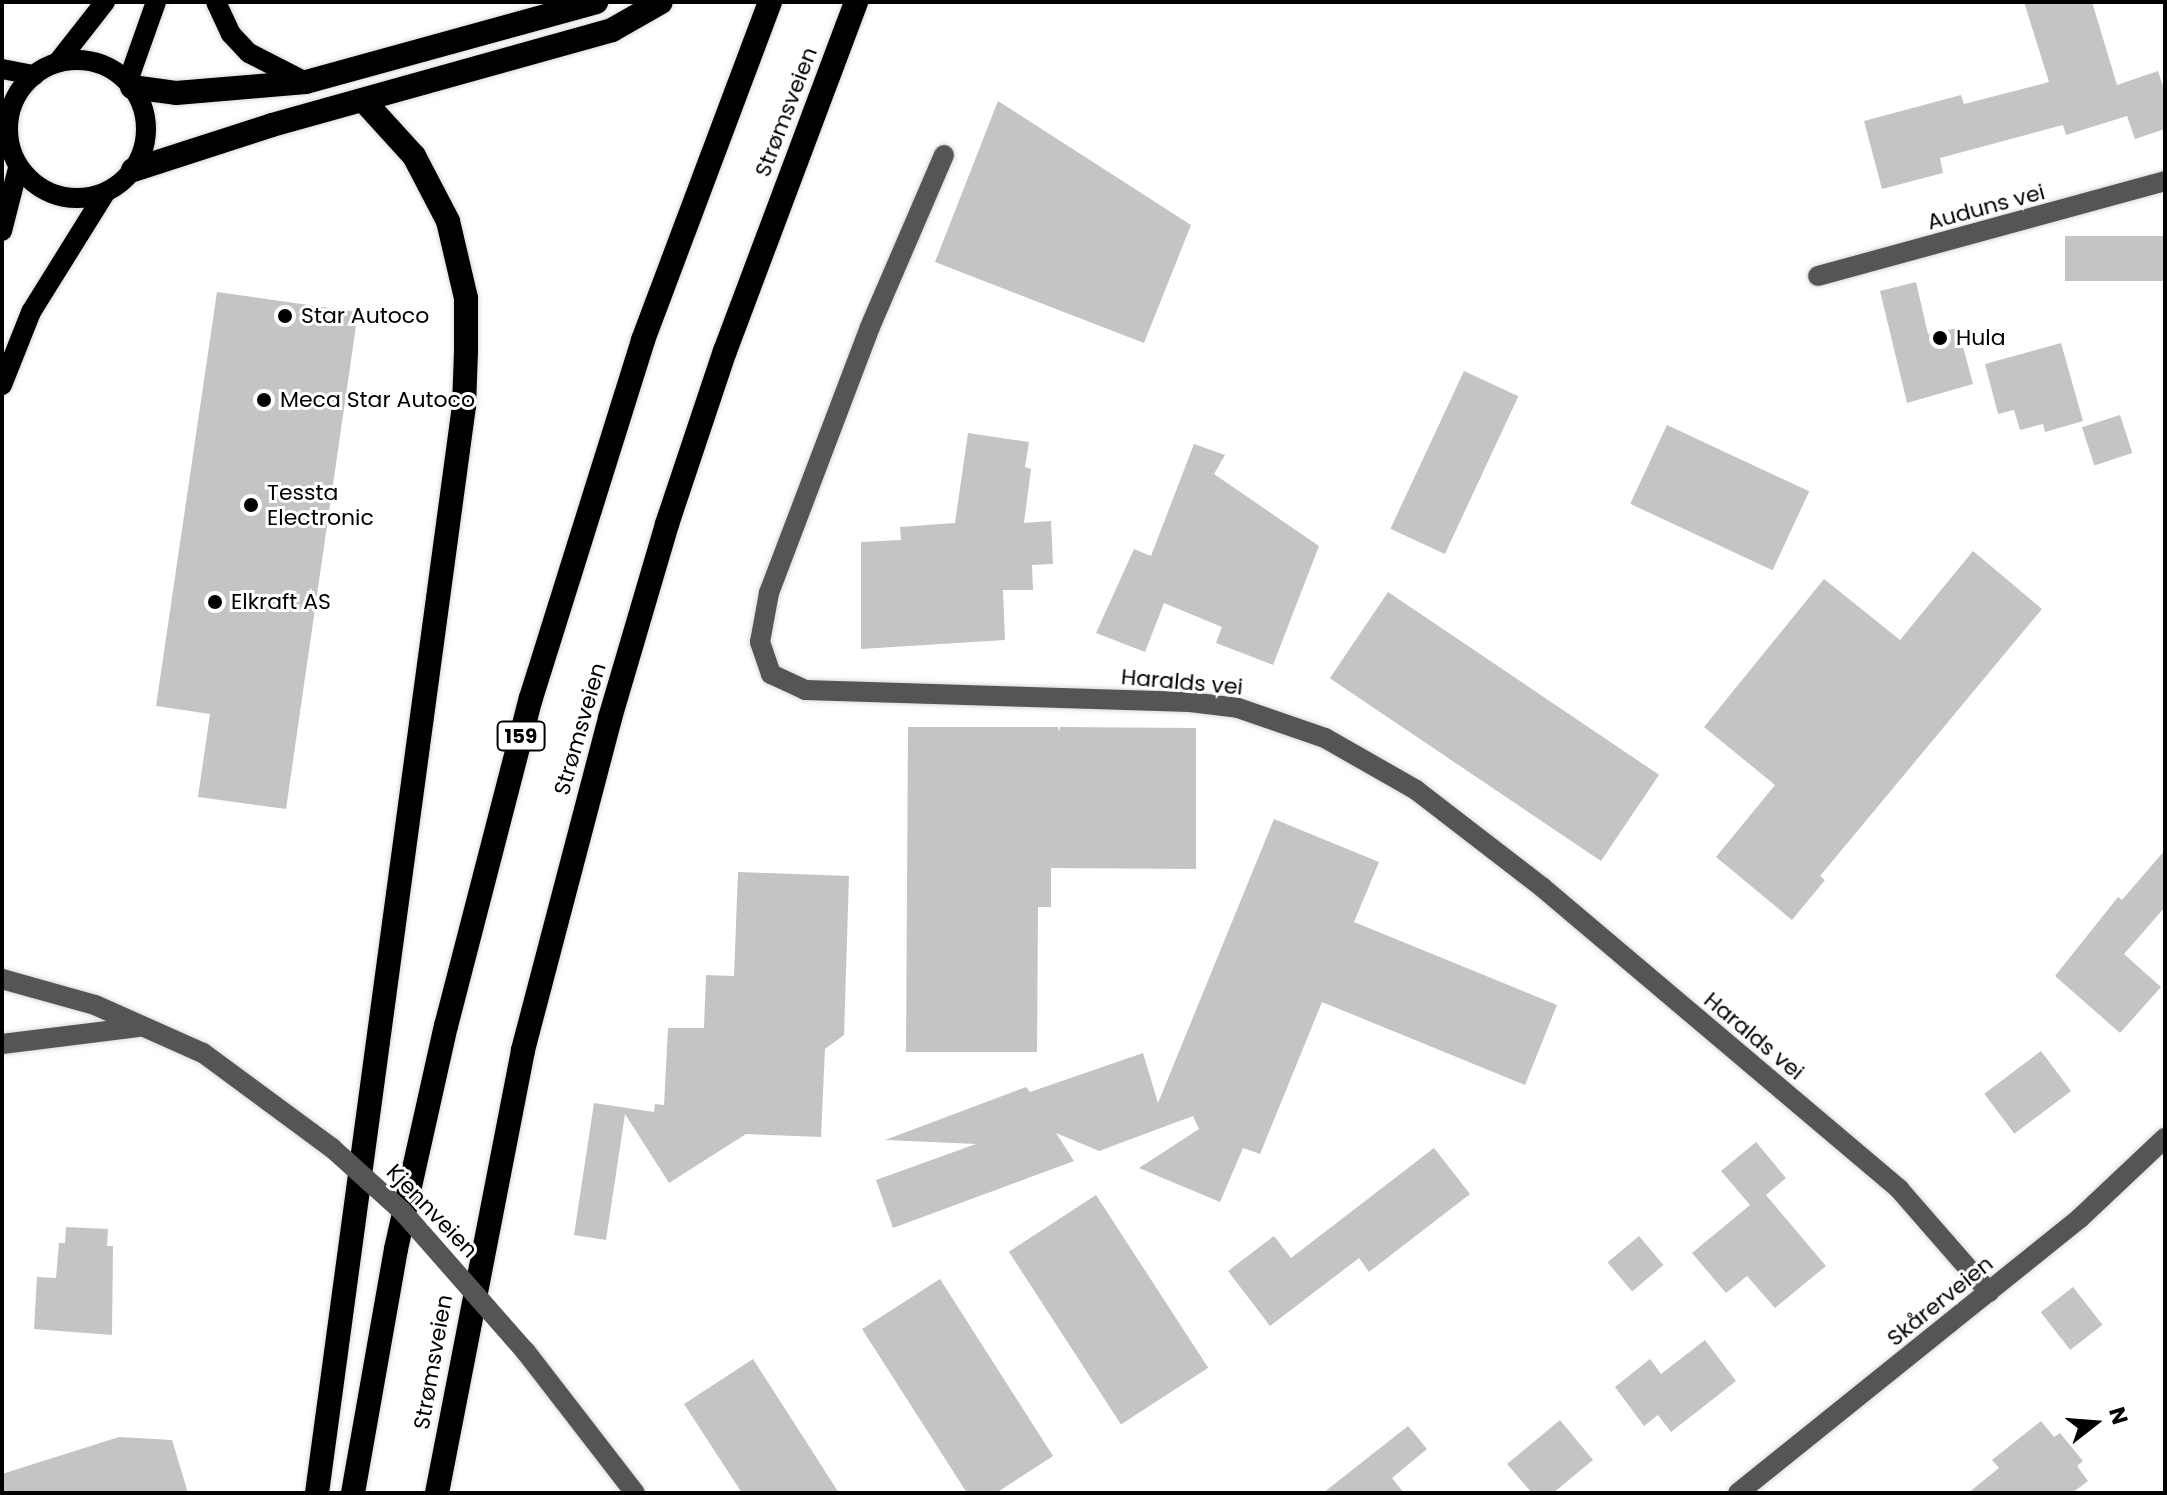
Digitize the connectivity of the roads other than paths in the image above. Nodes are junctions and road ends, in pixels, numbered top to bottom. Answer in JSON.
{"nodes":[{"id":1,"x":105,"y":2,"type":"edge"},
{"id":2,"x":156,"y":2,"type":"edge"},
{"id":3,"x":216,"y":2,"type":"edge"},
{"id":4,"x":596,"y":2,"type":"edge"},
{"id":5,"x":661,"y":2,"type":"edge"},
{"id":6,"x":770,"y":2,"type":"edge"},
{"id":7,"x":856,"y":2,"type":"edge"},
{"id":8,"x":542,"y":10,"type":"edge"},
{"id":9,"x":58,"y":62,"type":"junction"},
{"id":10,"x":2,"y":69,"type":"edge"},
{"id":11,"x":34,"y":75,"type":"junction"},
{"id":12,"x":306,"y":82,"type":"junction"},
{"id":13,"x":130,"y":84,"type":"junction"},
{"id":14,"x":364,"y":101,"type":"junction"},
{"id":15,"x":11,"y":155,"type":"edge"},
{"id":16,"x":944,"y":155,"type":"dead end"},
{"id":17,"x":133,"y":170,"type":"junction"},
{"id":18,"x":2165,"y":181,"type":"edge"},
{"id":19,"x":105,"y":193,"type":"junction"},
{"id":20,"x":2,"y":231,"type":"edge"},
{"id":21,"x":1818,"y":276,"type":"dead end"},
{"id":22,"x":2,"y":385,"type":"edge"},
{"id":23,"x":2,"y":979,"type":"edge"},
{"id":24,"x":138,"y":1027,"type":"junction"},
{"id":25,"x":2,"y":1044,"type":"edge"},
{"id":26,"x":2165,"y":1138,"type":"edge"},
{"id":27,"x":1989,"y":1292,"type":"junction"},
{"id":28,"x":317,"y":1493,"type":"edge"},
{"id":29,"x":353,"y":1493,"type":"edge"},
{"id":30,"x":437,"y":1493,"type":"edge"},
{"id":31,"x":635,"y":1493,"type":"edge"},
{"id":32,"x":1738,"y":1493,"type":"edge"}],
"edges":[{"from":1,"to":9,"type":"main road"},
{"from":2,"to":13,"type":"main road"},
{"from":3,"to":12,"type":"main road"},
{"from":4,"to":8,"type":"highway"},
{"from":5,"to":14,"type":"highway"},
{"from":6,"to":29,"type":"highway","number":"159"},
{"from":7,"to":30,"type":"highway","name":"Strømsveien"},
{"from":8,"to":12,"type":"highway"},
{"from":9,"to":11,"type":"main road"},
{"from":9,"to":13,"type":"main road"},
{"from":10,"to":11,"type":"main road"},
{"from":11,"to":15,"type":"main road"},
{"from":12,"to":13,"type":"highway"},
{"from":13,"to":17,"type":"main road"},
{"from":14,"to":17,"type":"highway"},
{"from":14,"to":28,"type":"highway"},
{"from":15,"to":19,"type":"main road"},
{"from":15,"to":20,"type":"main road"},
{"from":16,"to":27,"type":"street","name":"Haralds vei"},
{"from":17,"to":19,"type":"main road"},
{"from":18,"to":21,"type":"street","name":"Auduns vei"},
{"from":19,"to":22,"type":"main road"},
{"from":23,"to":24,"type":"street","name":"Kjennveien"},
{"from":24,"to":25,"type":"street","name":"Kjennveien"},
{"from":24,"to":31,"type":"street","name":"Kjennveien","bridge":true},
{"from":26,"to":27,"type":"street","name":"Skårerveien"},
{"from":27,"to":32,"type":"street","name":"Skårerveien"}]}
